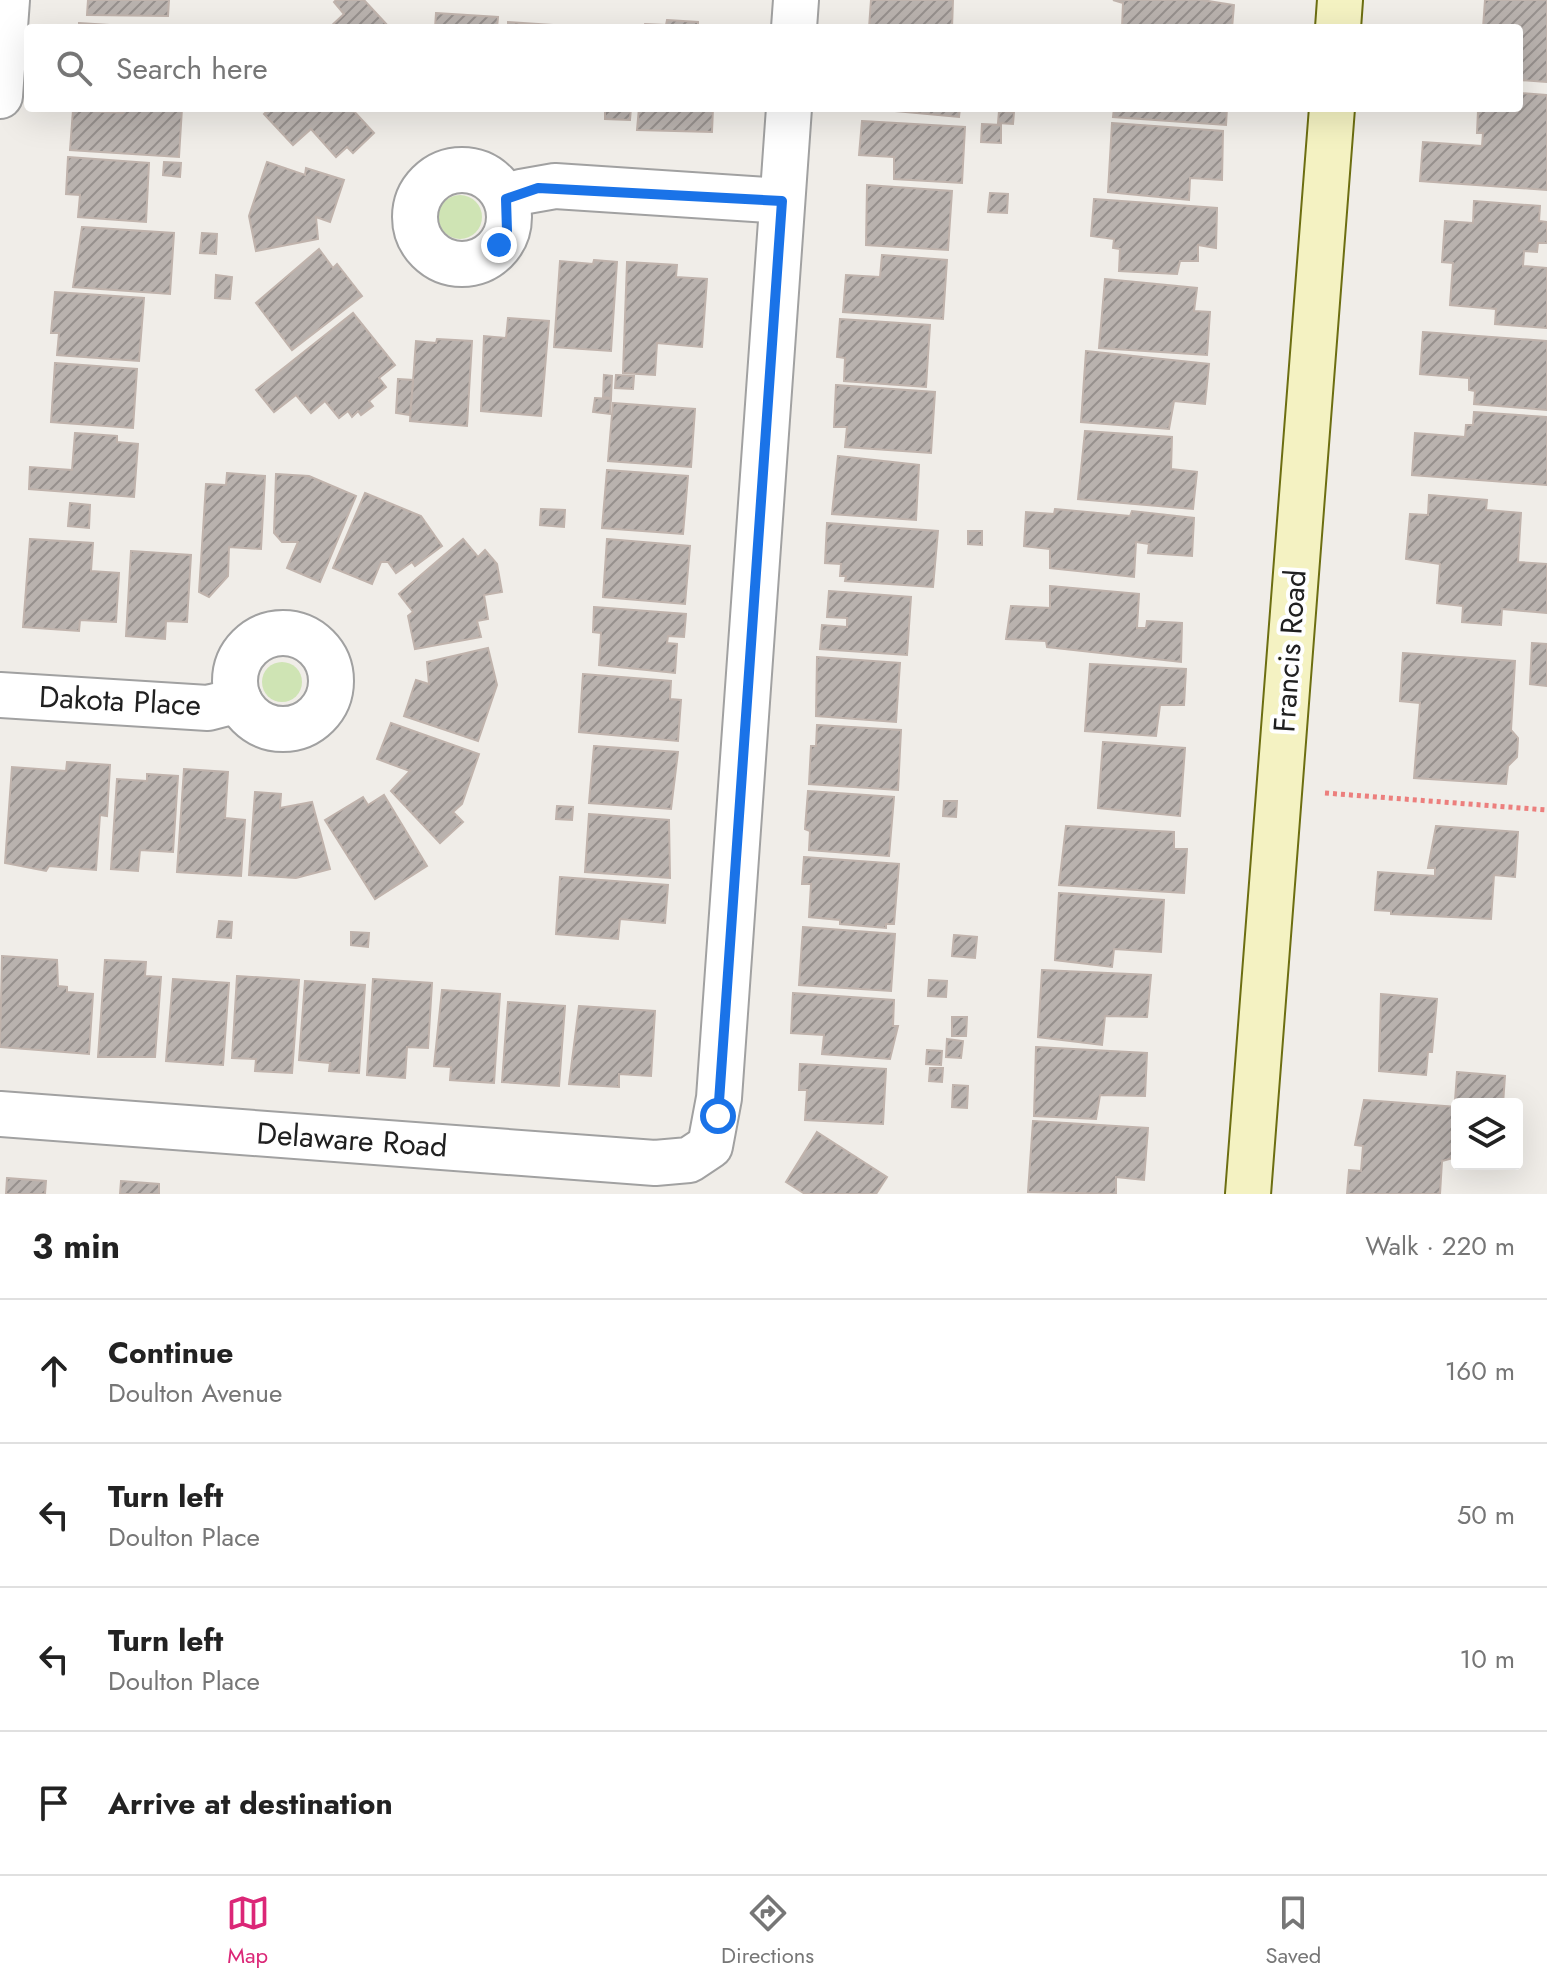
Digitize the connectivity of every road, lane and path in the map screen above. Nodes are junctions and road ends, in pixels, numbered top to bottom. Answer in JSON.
{"nodes":[{"id":1,"x":7,"y":0,"type":"edge"},
{"id":2,"x":796,"y":0,"type":"edge"},
{"id":3,"x":1340,"y":0,"type":"edge"},
{"id":4,"x":794,"y":24,"type":"edge"},
{"id":5,"x":1338,"y":24,"type":"edge"},
{"id":6,"x":0,"y":96,"type":"edge"},
{"id":7,"x":789,"y":112,"type":"edge"},
{"id":8,"x":1332,"y":112,"type":"edge"},
{"id":9,"x":506,"y":199,"type":"dead end"},
{"id":10,"x":782,"y":201,"type":"junction"},
{"id":11,"x":0,"y":695,"type":"edge"},
{"id":12,"x":239,"y":700,"type":"dead end"},
{"id":13,"x":1325,"y":793,"type":"dead end"},
{"id":14,"x":1547,"y":810,"type":"edge"},
{"id":15,"x":0,"y":1114,"type":"edge"},
{"id":16,"x":1248,"y":1194,"type":"edge"}],
"edges":[{"from":1,"to":6,"type":"street"},
{"from":2,"to":4,"type":"street"},
{"from":3,"to":5,"type":"street"},
{"from":7,"to":10,"type":"street"},
{"from":8,"to":16,"type":"street","name":"Francis Road"},
{"from":9,"to":10,"type":"street"},
{"from":10,"to":15,"type":"street","name":"Delaware Road"},
{"from":11,"to":12,"type":"street","name":"Dakota Place"},
{"from":13,"to":14,"type":"path"}]}
